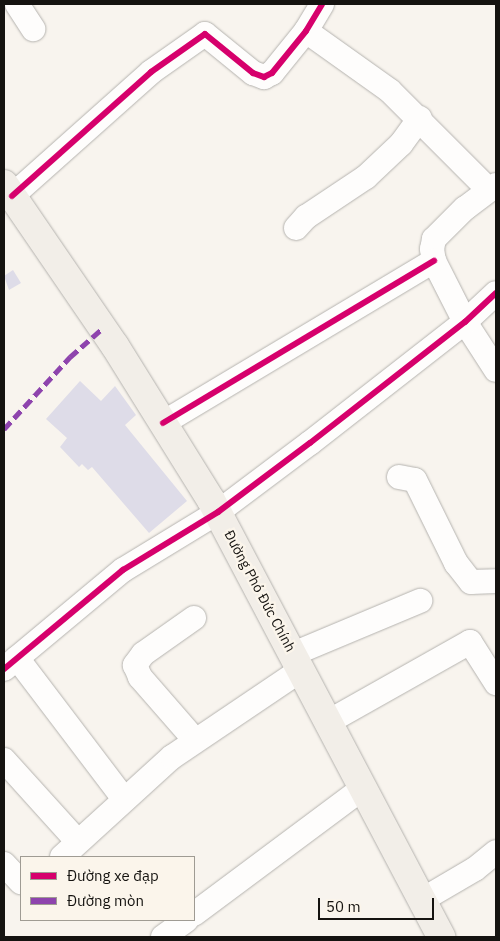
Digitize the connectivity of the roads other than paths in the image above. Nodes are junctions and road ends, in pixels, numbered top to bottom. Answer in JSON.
{"nodes":[{"id":1,"x":18,"y":4,"type":"edge"},
{"id":2,"x":322,"y":4,"type":"edge"},
{"id":3,"x":33,"y":29,"type":"dead end"},
{"id":4,"x":306,"y":30,"type":"junction"},
{"id":5,"x":420,"y":118,"type":"junction"},
{"id":6,"x":493,"y":188,"type":"edge"},
{"id":7,"x":8,"y":190,"type":"edge"},
{"id":8,"x":296,"y":228,"type":"dead end"},
{"id":9,"x":434,"y":262,"type":"junction"},
{"id":10,"x":496,"y":293,"type":"edge"},
{"id":11,"x":465,"y":322,"type":"junction"},
{"id":12,"x":496,"y":370,"type":"edge"},
{"id":13,"x":163,"y":423,"type":"junction"},
{"id":14,"x":399,"y":477,"type":"dead end"},
{"id":15,"x":218,"y":512,"type":"junction"},
{"id":16,"x":496,"y":581,"type":"edge"},
{"id":17,"x":420,"y":601,"type":"dead end"},
{"id":18,"x":194,"y":618,"type":"dead end"},
{"id":19,"x":297,"y":662,"type":"junction"},
{"id":20,"x":10,"y":664,"type":"edge"},
{"id":21,"x":496,"y":683,"type":"edge"},
{"id":22,"x":328,"y":722,"type":"junction"},
{"id":23,"x":195,"y":740,"type":"junction"},
{"id":24,"x":4,"y":760,"type":"edge"},
{"id":25,"x":363,"y":788,"type":"junction"},
{"id":26,"x":124,"y":799,"type":"junction"},
{"id":27,"x":70,"y":850,"type":"edge"},
{"id":28,"x":496,"y":852,"type":"edge"},
{"id":29,"x":4,"y":864,"type":"edge"},
{"id":30,"x":20,"y":881,"type":"edge"},
{"id":31,"x":422,"y":900,"type":"junction"},
{"id":32,"x":195,"y":913,"type":"edge"},
{"id":33,"x":185,"y":921,"type":"edge"},
{"id":34,"x":163,"y":937,"type":"edge"},
{"id":35,"x":441,"y":937,"type":"edge"}],
"edges":[{"from":1,"to":3,"type":"street"},
{"from":2,"to":4,"type":"street"},
{"from":4,"to":5,"type":"street"},
{"from":4,"to":7,"type":"street"},
{"from":5,"to":6,"type":"street"},
{"from":5,"to":8,"type":"street"},
{"from":6,"to":9,"type":"street"},
{"from":7,"to":13,"type":"main road","name":"Đường Phó Đức Chính"},
{"from":9,"to":11,"type":"street"},
{"from":9,"to":13,"type":"street"},
{"from":10,"to":11,"type":"street"},
{"from":11,"to":12,"type":"street"},
{"from":11,"to":15,"type":"street"},
{"from":13,"to":15,"type":"main road","name":"Đường Phó Đức Chính"},
{"from":14,"to":16,"type":"street"},
{"from":15,"to":19,"type":"main road","name":"Đường Phó Đức Chính"},
{"from":15,"to":20,"type":"street"},
{"from":17,"to":19,"type":"street"},
{"from":18,"to":23,"type":"street"},
{"from":19,"to":22,"type":"main road","name":"Đường Phó Đức Chính"},
{"from":19,"to":23,"type":"street"},
{"from":20,"to":26,"type":"street"},
{"from":21,"to":22,"type":"street"},
{"from":22,"to":25,"type":"main road","name":"Đường Phó Đức Chính"},
{"from":23,"to":26,"type":"street"},
{"from":24,"to":27,"type":"street"},
{"from":25,"to":31,"type":"main road","name":"Đường Phó Đức Chính"},
{"from":25,"to":32,"type":"street"},
{"from":26,"to":27,"type":"street"},
{"from":28,"to":31,"type":"street"},
{"from":29,"to":30,"type":"street"},
{"from":31,"to":35,"type":"main road","name":"Đường Phó Đức Chính"},
{"from":33,"to":34,"type":"street"}]}
